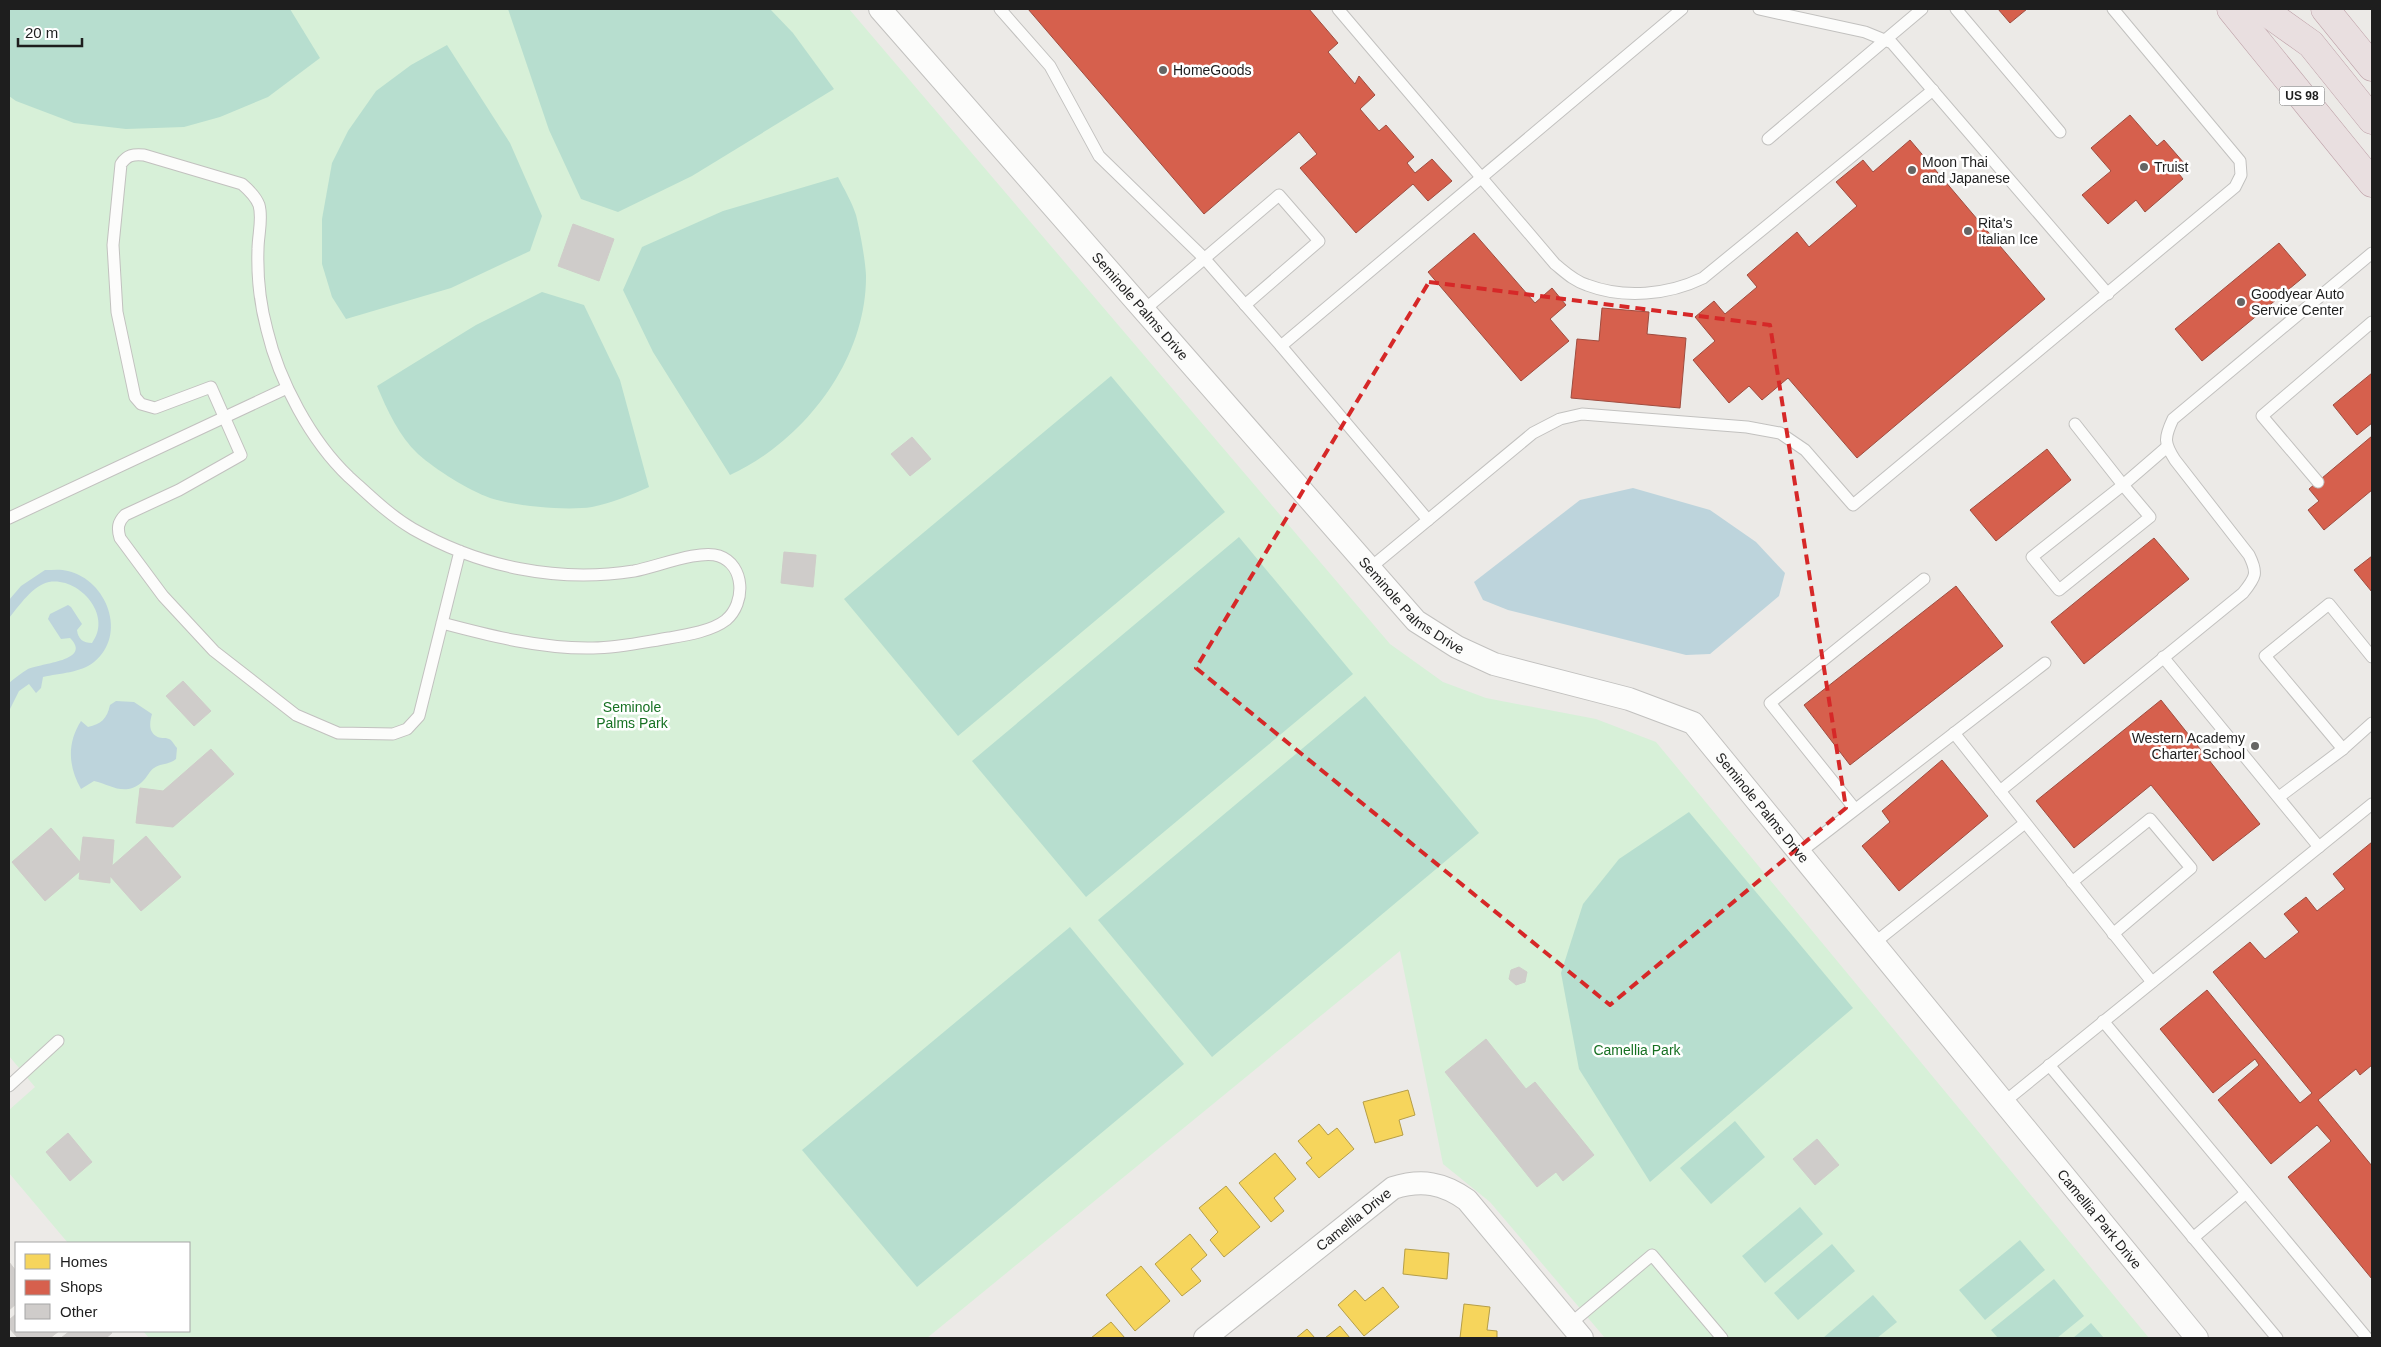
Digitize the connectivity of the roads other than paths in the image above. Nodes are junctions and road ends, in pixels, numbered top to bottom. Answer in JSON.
{"nodes":[{"id":1,"x":880,"y":9,"type":"edge"},
{"id":2,"x":1000,"y":9,"type":"edge"},
{"id":3,"x":1338,"y":9,"type":"edge"},
{"id":4,"x":1682,"y":9,"type":"edge"},
{"id":5,"x":1759,"y":9,"type":"edge"},
{"id":6,"x":1922,"y":9,"type":"edge"},
{"id":7,"x":1956,"y":9,"type":"edge"},
{"id":8,"x":2113,"y":9,"type":"edge"},
{"id":9,"x":2231,"y":9,"type":"edge"},
{"id":10,"x":2262,"y":9,"type":"edge"},
{"id":11,"x":2325,"y":9,"type":"edge"},
{"id":12,"x":1887,"y":39,"type":"junction"},
{"id":13,"x":2372,"y":67,"type":"edge"},
{"id":14,"x":1933,"y":90,"type":"junction"},
{"id":15,"x":2372,"y":120,"type":"edge"},
{"id":16,"x":2060,"y":132,"type":"dead end"},
{"id":17,"x":1768,"y":139,"type":"dead end"},
{"id":18,"x":1481,"y":177,"type":"junction"},
{"id":19,"x":2372,"y":182,"type":"edge"},
{"id":20,"x":2372,"y":252,"type":"edge"},
{"id":21,"x":1204,"y":258,"type":"junction"},
{"id":22,"x":2108,"y":294,"type":"junction"},
{"id":23,"x":1245,"y":305,"type":"junction"},
{"id":24,"x":1144,"y":310,"type":"junction"},
{"id":25,"x":2372,"y":322,"type":"edge"},
{"id":26,"x":1280,"y":346,"type":"junction"},
{"id":27,"x":286,"y":388,"type":"junction"},
{"id":28,"x":223,"y":417,"type":"junction"},
{"id":29,"x":2075,"y":424,"type":"dead end"},
{"id":30,"x":2167,"y":447,"type":"junction"},
{"id":31,"x":2318,"y":482,"type":"dead end"},
{"id":32,"x":2124,"y":485,"type":"junction"},
{"id":33,"x":9,"y":518,"type":"edge"},
{"id":34,"x":1428,"y":520,"type":"junction"},
{"id":35,"x":460,"y":551,"type":"junction"},
{"id":36,"x":1370,"y":568,"type":"junction"},
{"id":37,"x":1924,"y":580,"type":"dead end"},
{"id":38,"x":442,"y":623,"type":"junction"},
{"id":39,"x":2372,"y":656,"type":"edge"},
{"id":40,"x":2164,"y":658,"type":"junction"},
{"id":41,"x":2045,"y":663,"type":"dead end"},
{"id":42,"x":2372,"y":723,"type":"edge"},
{"id":43,"x":1954,"y":733,"type":"junction"},
{"id":44,"x":2343,"y":749,"type":"junction"},
{"id":45,"x":2000,"y":791,"type":"junction"},
{"id":46,"x":2279,"y":798,"type":"junction"},
{"id":47,"x":2372,"y":804,"type":"edge"},
{"id":48,"x":1855,"y":810,"type":"junction"},
{"id":49,"x":2025,"y":823,"type":"junction"},
{"id":50,"x":2319,"y":847,"type":"junction"},
{"id":51,"x":1799,"y":853,"type":"junction"},
{"id":52,"x":2072,"y":882,"type":"junction"},
{"id":53,"x":2113,"y":934,"type":"junction"},
{"id":54,"x":1873,"y":944,"type":"junction"},
{"id":55,"x":2152,"y":982,"type":"junction"},
{"id":56,"x":2103,"y":1021,"type":"junction"},
{"id":57,"x":58,"y":1041,"type":"dead end"},
{"id":58,"x":2049,"y":1066,"type":"junction"},
{"id":59,"x":9,"y":1086,"type":"edge"},
{"id":60,"x":2003,"y":1102,"type":"junction"},
{"id":61,"x":2246,"y":1193,"type":"junction"},
{"id":62,"x":2193,"y":1238,"type":"junction"},
{"id":63,"x":1576,"y":1331,"type":"edge"},
{"id":64,"x":1205,"y":1338,"type":"edge"},
{"id":65,"x":1722,"y":1338,"type":"edge"},
{"id":66,"x":2196,"y":1338,"type":"edge"},
{"id":67,"x":2277,"y":1338,"type":"edge"},
{"id":68,"x":2367,"y":1338,"type":"edge"}],
"edges":[{"from":1,"to":24,"type":"street","name":"Seminole Palms Drive"},
{"from":2,"to":21,"type":"lane"},
{"from":3,"to":18,"type":"lane"},
{"from":4,"to":18,"type":"lane"},
{"from":5,"to":12,"type":"lane"},
{"from":6,"to":12,"type":"lane"},
{"from":7,"to":16,"type":"lane"},
{"from":8,"to":22,"type":"lane"},
{"from":9,"to":19,"type":"highway","number":"US 98"},
{"from":10,"to":15,"type":"highway"},
{"from":11,"to":13,"type":"highway"},
{"from":12,"to":14,"type":"lane"},
{"from":12,"to":17,"type":"lane"},
{"from":14,"to":18,"type":"lane"},
{"from":14,"to":22,"type":"lane"},
{"from":18,"to":26,"type":"lane"},
{"from":20,"to":30,"type":"lane"},
{"from":21,"to":23,"type":"lane"},
{"from":21,"to":23,"type":"lane"},
{"from":21,"to":24,"type":"lane"},
{"from":22,"to":34,"type":"lane"},
{"from":23,"to":26,"type":"lane"},
{"from":24,"to":36,"type":"street","name":"Seminole Palms Drive"},
{"from":25,"to":31,"type":"lane"},
{"from":26,"to":34,"type":"lane"},
{"from":27,"to":28,"type":"lane"},
{"from":27,"to":28,"type":"lane"},
{"from":27,"to":35,"type":"lane"},
{"from":28,"to":33,"type":"lane"},
{"from":28,"to":38,"type":"lane"},
{"from":29,"to":32,"type":"lane"},
{"from":30,"to":32,"type":"lane"},
{"from":30,"to":40,"type":"lane"},
{"from":32,"to":32,"type":"lane"},
{"from":34,"to":36,"type":"lane"},
{"from":35,"to":38,"type":"lane"},
{"from":35,"to":38,"type":"lane"},
{"from":36,"to":51,"type":"street","name":"Seminole Palms Drive"},
{"from":37,"to":48,"type":"lane"},
{"from":39,"to":44,"type":"lane"},
{"from":40,"to":45,"type":"lane"},
{"from":40,"to":46,"type":"lane"},
{"from":41,"to":43,"type":"lane"},
{"from":42,"to":44,"type":"lane"},
{"from":43,"to":45,"type":"lane"},
{"from":43,"to":48,"type":"lane"},
{"from":44,"to":46,"type":"lane"},
{"from":45,"to":49,"type":"lane"},
{"from":46,"to":50,"type":"lane"},
{"from":47,"to":50,"type":"lane"},
{"from":48,"to":51,"type":"lane"},
{"from":49,"to":52,"type":"lane"},
{"from":49,"to":54,"type":"lane"},
{"from":50,"to":55,"type":"lane"},
{"from":51,"to":54,"type":"street","name":"Seminole Palms Drive"},
{"from":52,"to":53,"type":"lane"},
{"from":52,"to":53,"type":"lane"},
{"from":53,"to":55,"type":"lane"},
{"from":54,"to":60,"type":"street","name":"Seminole Palms Drive"},
{"from":55,"to":56,"type":"lane"},
{"from":56,"to":58,"type":"lane"},
{"from":56,"to":61,"type":"lane"},
{"from":57,"to":59,"type":"lane"},
{"from":58,"to":60,"type":"lane"},
{"from":58,"to":62,"type":"lane"},
{"from":60,"to":66,"type":"street","name":"Camellia Park Drive"},
{"from":61,"to":62,"type":"lane"},
{"from":61,"to":68,"type":"lane"},
{"from":62,"to":67,"type":"lane"},
{"from":63,"to":64,"type":"street","name":"Camellia Drive"},
{"from":63,"to":65,"type":"lane"}]}
